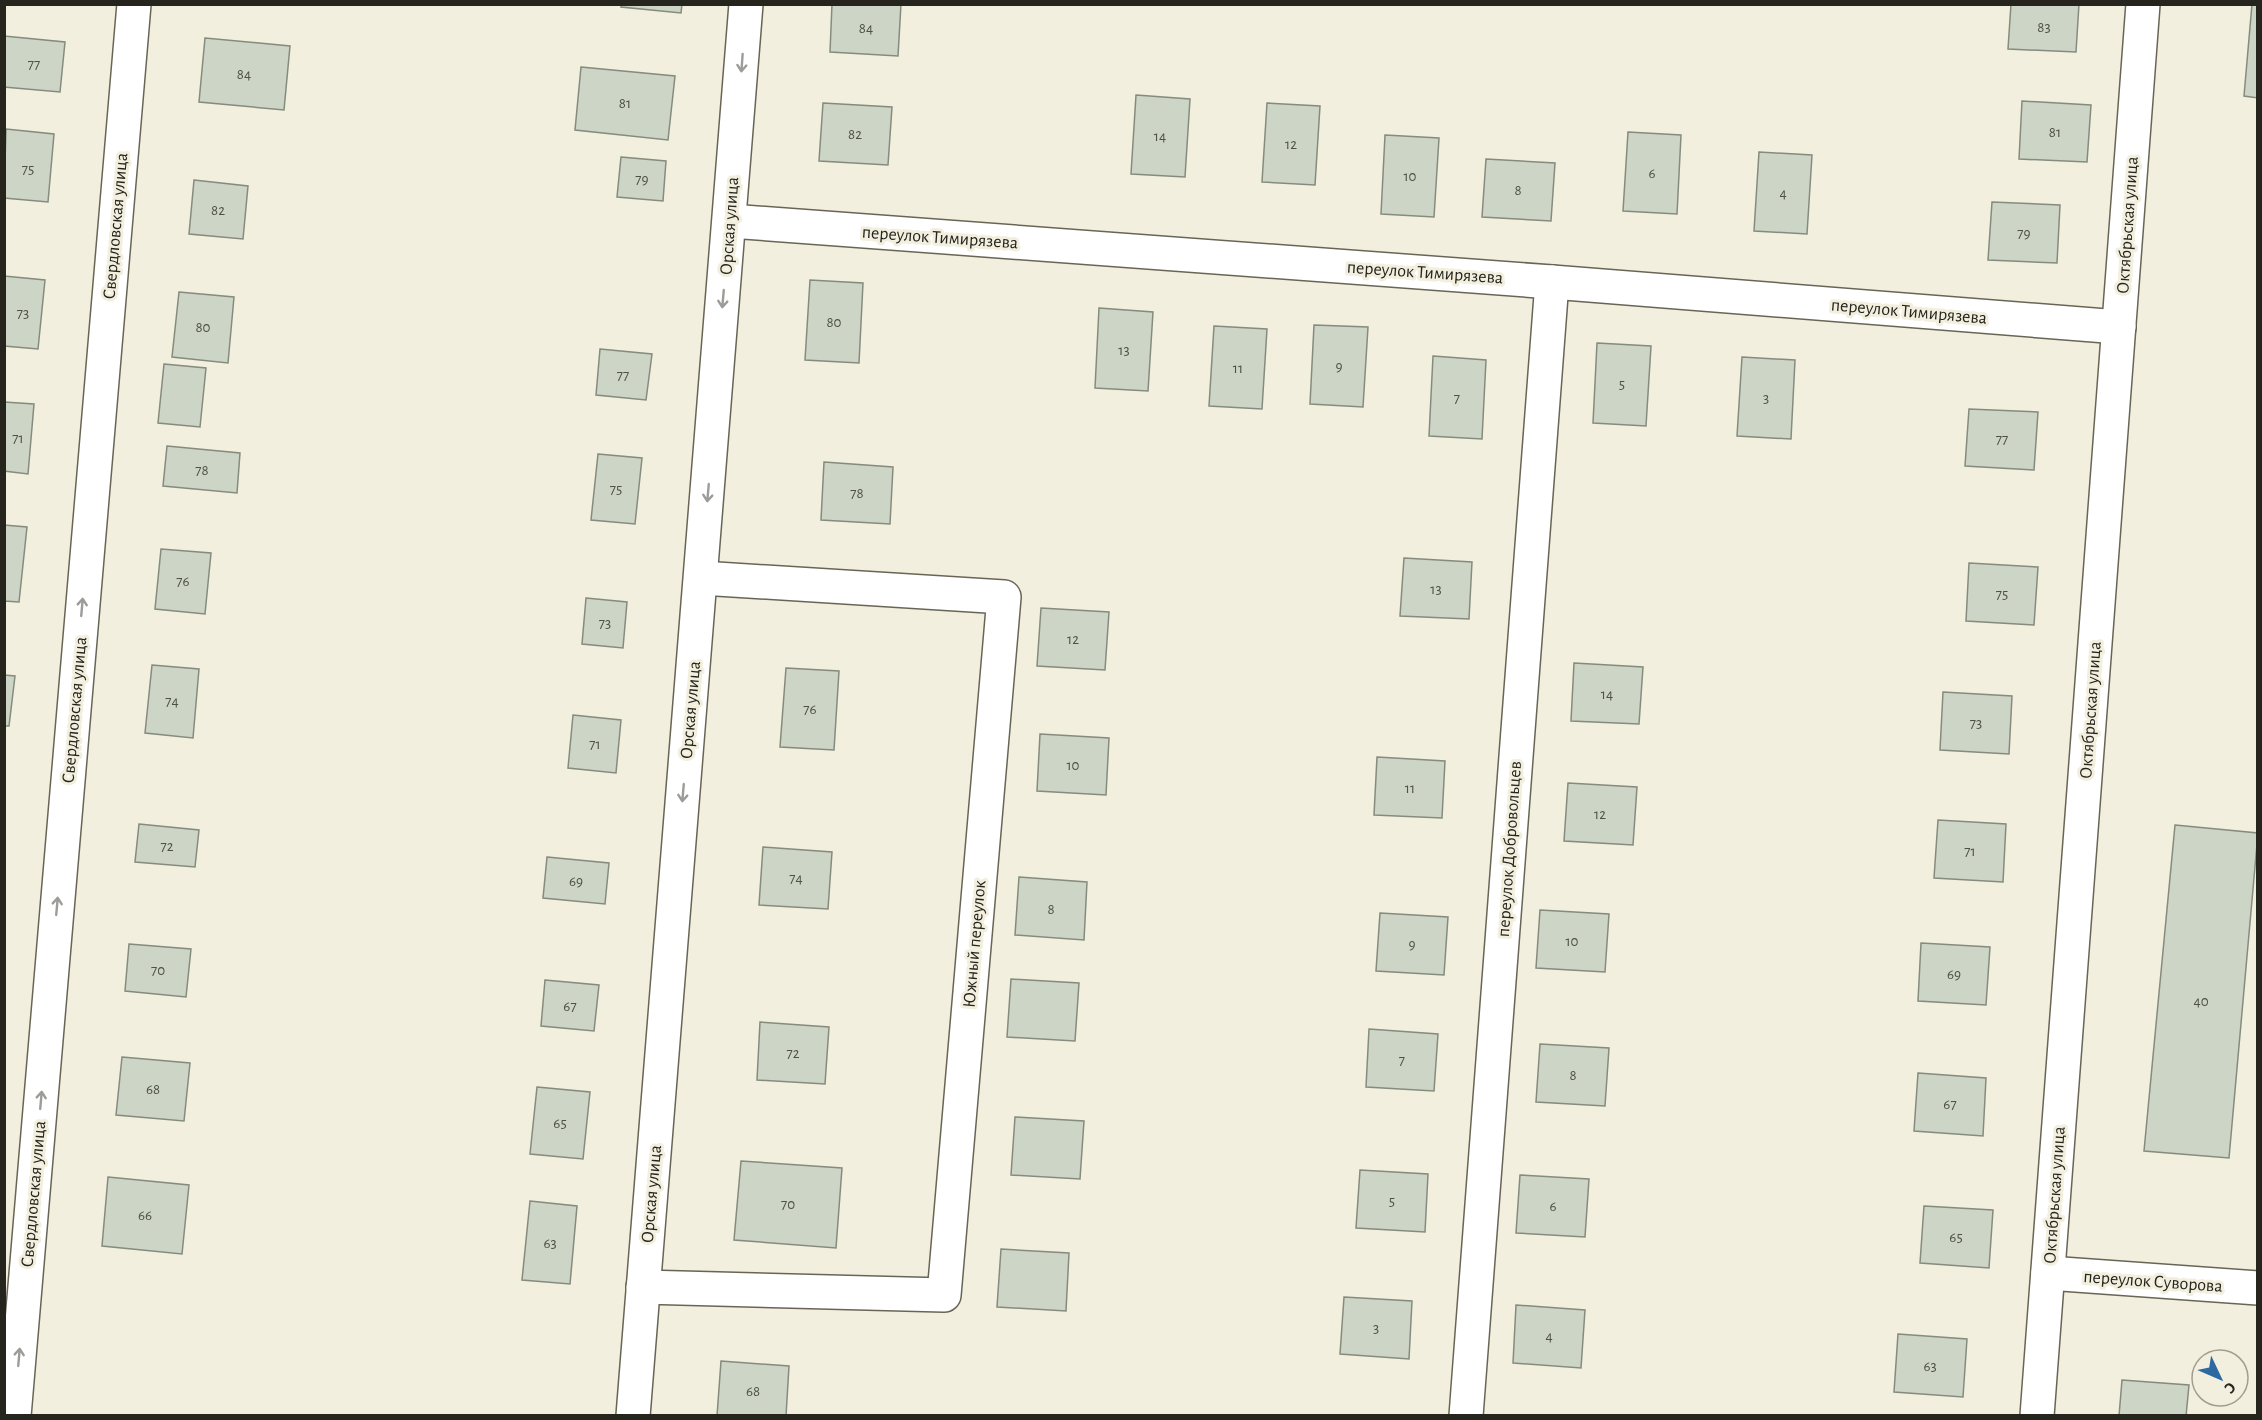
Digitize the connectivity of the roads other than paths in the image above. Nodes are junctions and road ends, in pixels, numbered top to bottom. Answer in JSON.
{"nodes":[{"id":1,"x":134,"y":4,"type":"edge"},
{"id":2,"x":746,"y":4,"type":"edge"},
{"id":3,"x":2144,"y":4,"type":"edge"},
{"id":4,"x":730,"y":221,"type":"junction"},
{"id":5,"x":1552,"y":282,"type":"junction"},
{"id":6,"x":2119,"y":327,"type":"junction"},
{"id":7,"x":701,"y":578,"type":"junction"},
{"id":8,"x":2048,"y":1273,"type":"junction"},
{"id":9,"x":644,"y":1287,"type":"junction"},
{"id":10,"x":2258,"y":1288,"type":"edge"},
{"id":11,"x":14,"y":1416,"type":"edge"},
{"id":12,"x":633,"y":1416,"type":"edge"},
{"id":13,"x":1466,"y":1416,"type":"edge"},
{"id":14,"x":2037,"y":1416,"type":"edge"}],
"edges":[{"from":11,"to":1,"type":"street","name":"Свердловская улица","one_way":true},
{"from":2,"to":4,"type":"street","name":"Орская улица","one_way":true},
{"from":3,"to":6,"type":"street","name":"Октябрьская улица"},
{"from":4,"to":5,"type":"street","name":"переулок Тимирязева"},
{"from":4,"to":7,"type":"street","name":"Орская улица","one_way":true},
{"from":5,"to":6,"type":"street","name":"переулок Тимирязева"},
{"from":5,"to":13,"type":"street","name":"переулок Добровольцев"},
{"from":6,"to":8,"type":"street","name":"Октябрьская улица"},
{"from":7,"to":9,"type":"street","name":"Орская улица","one_way":true},
{"from":7,"to":9,"type":"street","name":"Южный переулок"},
{"from":8,"to":10,"type":"street","name":"переулок Суворова"},
{"from":8,"to":14,"type":"street","name":"Октябрьская улица"},
{"from":9,"to":12,"type":"street","name":"Орская улица"}]}
